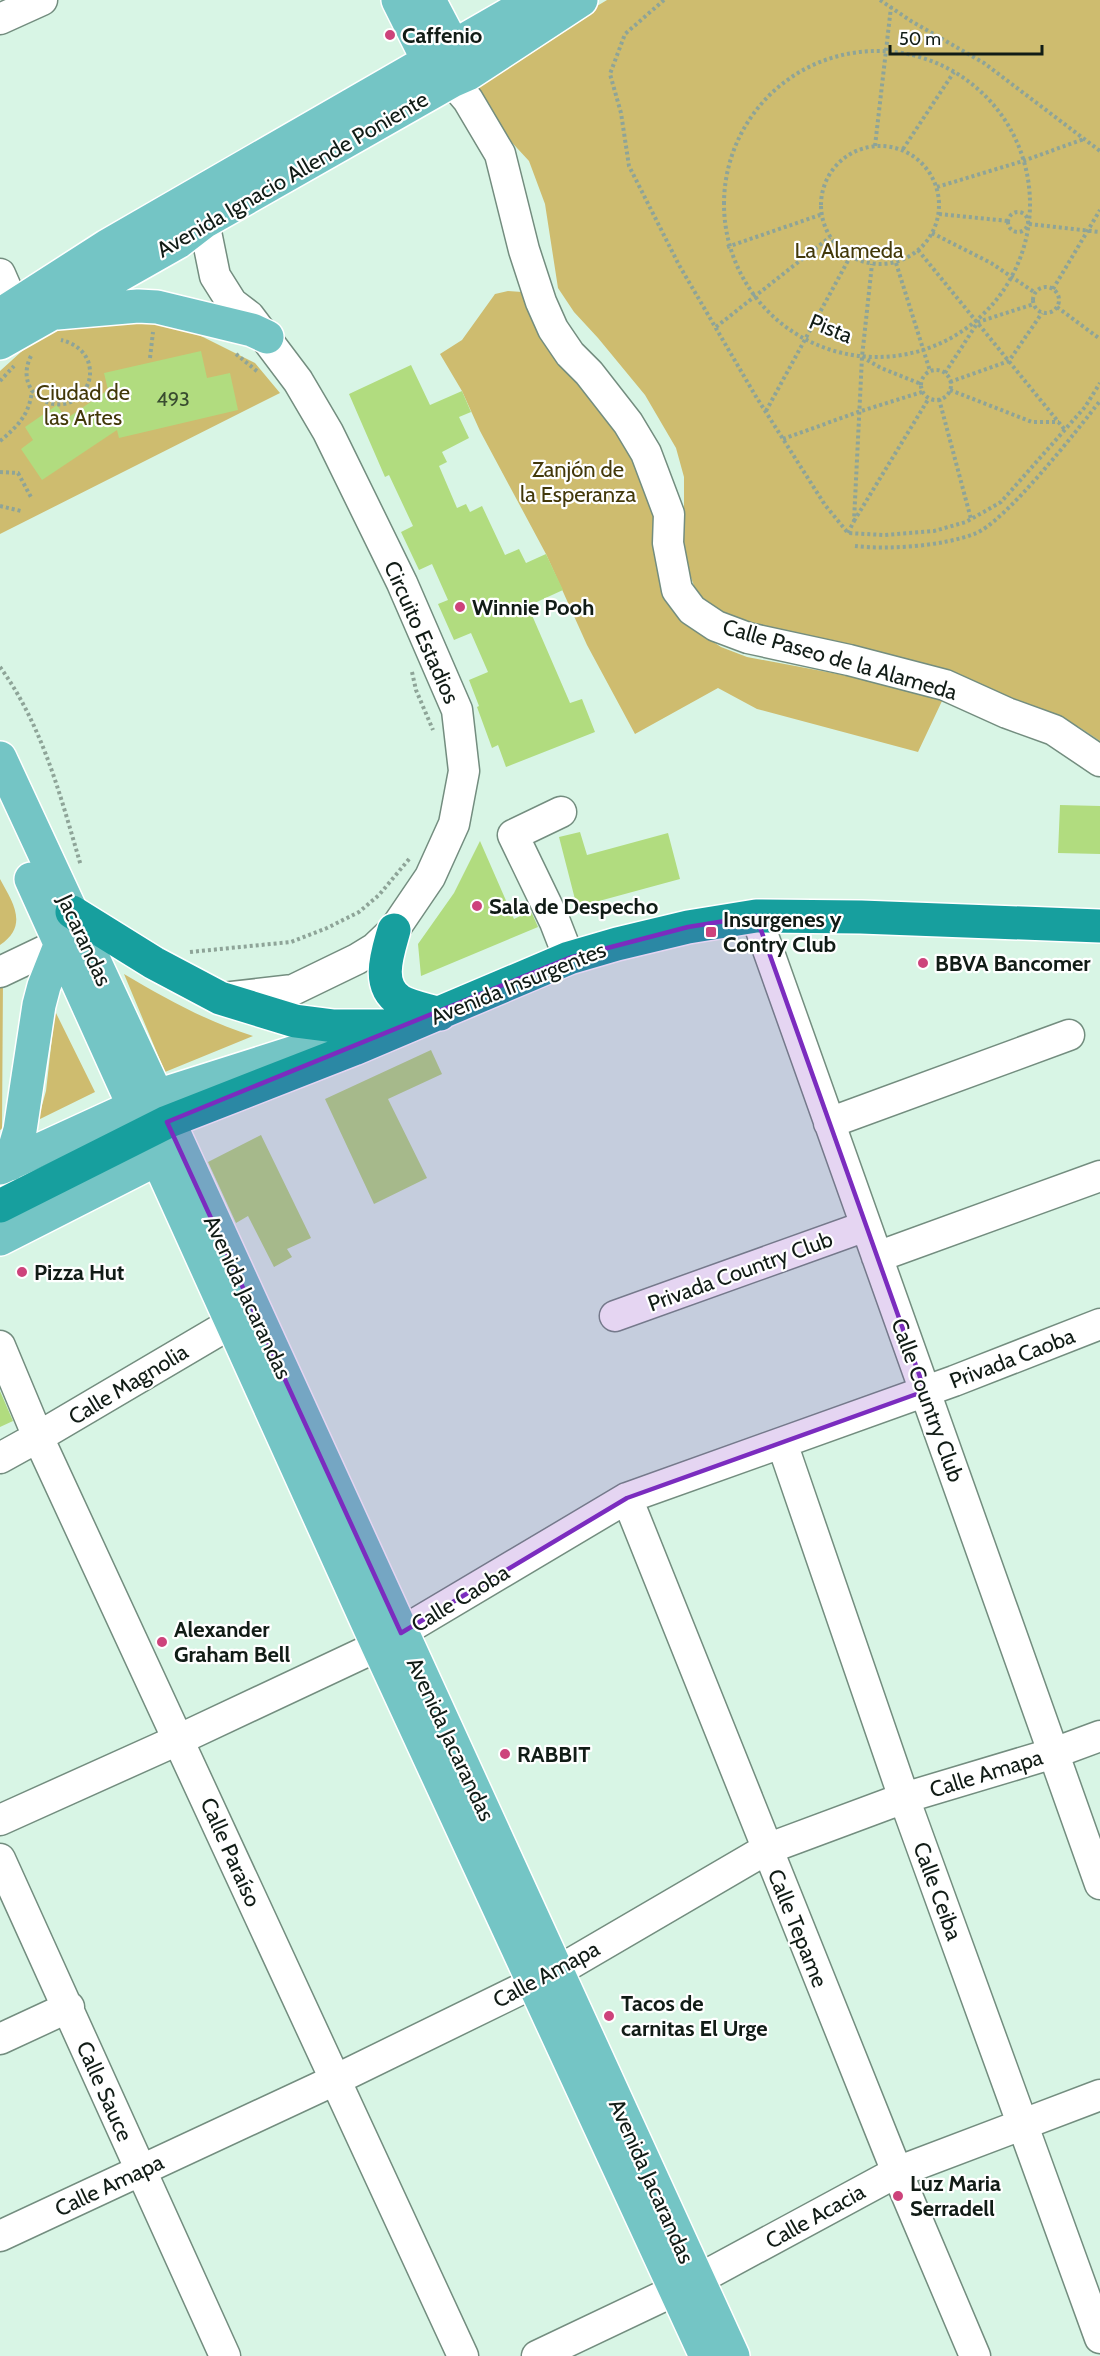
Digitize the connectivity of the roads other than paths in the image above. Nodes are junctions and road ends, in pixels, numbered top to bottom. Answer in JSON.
{"nodes":[{"id":1,"x":42,"y":0,"type":"edge"},
{"id":2,"x":398,"y":0,"type":"edge"},
{"id":3,"x":534,"y":0,"type":"edge"},
{"id":4,"x":581,"y":0,"type":"edge"},
{"id":5,"x":434,"y":7,"type":"edge"},
{"id":6,"x":0,"y":19,"type":"edge"},
{"id":7,"x":487,"y":26,"type":"junction"},
{"id":8,"x":451,"y":66,"type":"junction"},
{"id":9,"x":204,"y":222,"type":"junction"},
{"id":10,"x":0,"y":274,"type":"edge"},
{"id":11,"x":7,"y":311,"type":"edge"},
{"id":12,"x":57,"y":330,"type":"junction"},
{"id":13,"x":267,"y":337,"type":"junction"},
{"id":14,"x":15,"y":352,"type":"edge"},
{"id":15,"x":0,"y":758,"type":"edge"},
{"id":16,"x":1100,"y":761,"type":"edge"},
{"id":17,"x":0,"y":812,"type":"edge"},
{"id":18,"x":561,"y":812,"type":"dead end"},
{"id":19,"x":72,"y":912,"type":"junction"},
{"id":20,"x":756,"y":916,"type":"junction"},
{"id":21,"x":1100,"y":926,"type":"edge"},
{"id":22,"x":394,"y":930,"type":"junction"},
{"id":23,"x":61,"y":943,"type":"junction"},
{"id":24,"x":569,"y":958,"type":"junction"},
{"id":25,"x":0,"y":972,"type":"edge"},
{"id":26,"x":220,"y":998,"type":"junction"},
{"id":27,"x":440,"y":1014,"type":"junction"},
{"id":28,"x":1069,"y":1035,"type":"dead end"},
{"id":29,"x":830,"y":1123,"type":"junction"},
{"id":30,"x":157,"y":1127,"type":"junction"},
{"id":31,"x":5,"y":1166,"type":"edge"},
{"id":32,"x":1100,"y":1176,"type":"edge"},
{"id":33,"x":0,"y":1206,"type":"edge"},
{"id":34,"x":866,"y":1226,"type":"junction"},
{"id":35,"x":0,"y":1239,"type":"edge"},
{"id":36,"x":877,"y":1257,"type":"junction"},
{"id":37,"x":243,"y":1316,"type":"junction"},
{"id":38,"x":615,"y":1316,"type":"dead end"},
{"id":39,"x":1100,"y":1323,"type":"edge"},
{"id":40,"x":0,"y":1346,"type":"edge"},
{"id":41,"x":924,"y":1391,"type":"junction"},
{"id":42,"x":38,"y":1437,"type":"junction"},
{"id":43,"x":782,"y":1443,"type":"junction"},
{"id":44,"x":0,"y":1458,"type":"edge"},
{"id":45,"x":627,"y":1498,"type":"junction"},
{"id":46,"x":390,"y":1639,"type":"junction"},
{"id":47,"x":1100,"y":1736,"type":"edge"},
{"id":48,"x":180,"y":1739,"type":"junction"},
{"id":49,"x":1054,"y":1753,"type":"junction"},
{"id":50,"x":904,"y":1798,"type":"junction"},
{"id":51,"x":0,"y":1820,"type":"edge"},
{"id":52,"x":767,"y":1849,"type":"junction"},
{"id":53,"x":0,"y":1858,"type":"edge"},
{"id":54,"x":1100,"y":1884,"type":"edge"},
{"id":55,"x":546,"y":1977,"type":"junction"},
{"id":56,"x":69,"y":2007,"type":"junction"},
{"id":57,"x":0,"y":2039,"type":"edge"},
{"id":58,"x":335,"y":2080,"type":"junction"},
{"id":59,"x":1100,"y":2095,"type":"edge"},
{"id":60,"x":1021,"y":2124,"type":"junction"},
{"id":61,"x":140,"y":2171,"type":"junction"},
{"id":62,"x":897,"y":2172,"type":"junction"},
{"id":63,"x":0,"y":2236,"type":"edge"},
{"id":64,"x":686,"y":2286,"type":"junction"},
{"id":65,"x":1100,"y":2338,"type":"edge"},
{"id":66,"x":225,"y":2356,"type":"edge"},
{"id":67,"x":464,"y":2356,"type":"edge"},
{"id":68,"x":537,"y":2356,"type":"edge"},
{"id":69,"x":706,"y":2356,"type":"edge"},
{"id":70,"x":733,"y":2356,"type":"edge"},
{"id":71,"x":975,"y":2356,"type":"edge"}],
"edges":[{"from":1,"to":6,"type":"street"},
{"from":2,"to":8,"type":"main road"},
{"from":3,"to":7,"type":"main road","name":"Avenida Ignacio Allende Poniente"},
{"from":4,"to":8,"type":"main road","name":"Avenida Ignacio Allende Poniente"},
{"from":5,"to":7,"type":"main road"},
{"from":5,"to":8,"type":"main road"},
{"from":7,"to":8,"type":"main road","name":"Avenida Ignacio Allende Poniente"},
{"from":8,"to":9,"type":"main road","name":"Avenida Ignacio Allende Poniente"},
{"from":8,"to":11,"type":"main road","name":"Avenida Ignacio Allende Poniente"},
{"from":8,"to":16,"type":"street","name":"Calle Paseo de la Alameda"},
{"from":9,"to":12,"type":"main road","name":"Avenida Ignacio Allende Poniente"},
{"from":9,"to":13,"type":"street","name":"Circuito Estadios"},
{"from":10,"to":11,"type":"street"},
{"from":12,"to":13,"type":"main road"},
{"from":12,"to":14,"type":"main road","name":"Avenida Ignacio Allende Poniente"},
{"from":13,"to":22,"type":"street","name":"Circuito Estadios"},
{"from":15,"to":19,"type":"main road","name":"Jacarandas"},
{"from":17,"to":23,"type":"main road","name":"Jacarandas"},
{"from":18,"to":24,"type":"street"},
{"from":19,"to":26,"type":"highway"},
{"from":19,"to":30,"type":"main road","name":"Jacarandas"},
{"from":20,"to":21,"type":"highway","name":"Avenida Insurgentes"},
{"from":20,"to":24,"type":"highway","name":"Avenida Insurgentes"},
{"from":20,"to":29,"type":"street","name":"Calle Country Club"},
{"from":22,"to":26,"type":"street","name":"Circuito Estadios"},
{"from":22,"to":27,"type":"highway"},
{"from":23,"to":25,"type":"street"},
{"from":23,"to":30,"type":"main road","name":"Jacarandas"},
{"from":23,"to":31,"type":"main road"},
{"from":24,"to":27,"type":"highway","name":"Avenida Insurgentes"},
{"from":26,"to":27,"type":"highway"},
{"from":27,"to":30,"type":"highway","name":"Avenida Insurgentes"},
{"from":28,"to":29,"type":"street"},
{"from":29,"to":34,"type":"street","name":"Calle Country Club"},
{"from":30,"to":31,"type":"main road"},
{"from":30,"to":33,"type":"highway","name":"Avenida Insurgentes"},
{"from":30,"to":35,"type":"main road"},
{"from":30,"to":37,"type":"main road","name":"Avenida Jacarandas"},
{"from":32,"to":36,"type":"street"},
{"from":34,"to":36,"type":"street","name":"Calle Country Club"},
{"from":34,"to":38,"type":"street","name":"Privada Country Club"},
{"from":36,"to":41,"type":"street","name":"Calle Country Club"},
{"from":37,"to":42,"type":"street","name":"Calle Magnolia"},
{"from":37,"to":46,"type":"main road","name":"Avenida Jacarandas"},
{"from":39,"to":41,"type":"street","name":"Privada Caoba"},
{"from":40,"to":42,"type":"street","name":"Calle Paraíso"},
{"from":41,"to":43,"type":"street","name":"Calle Caoba"},
{"from":41,"to":49,"type":"street","name":"Calle Country Club"},
{"from":42,"to":44,"type":"street","name":"Calle Magnolia"},
{"from":42,"to":48,"type":"street","name":"Calle Paraíso"},
{"from":43,"to":45,"type":"street","name":"Calle Caoba"},
{"from":43,"to":50,"type":"street","name":"Calle Ceiba"},
{"from":45,"to":46,"type":"street","name":"Calle Caoba"},
{"from":45,"to":52,"type":"street","name":"Calle Tepame"},
{"from":46,"to":48,"type":"street","name":"Calle Caoba"},
{"from":46,"to":55,"type":"main road","name":"Avenida Jacarandas"},
{"from":47,"to":49,"type":"street","name":"Calle Amapa"},
{"from":48,"to":51,"type":"street","name":"Calle Caoba"},
{"from":48,"to":58,"type":"street","name":"Calle Paraíso"},
{"from":49,"to":50,"type":"street","name":"Calle Amapa"},
{"from":49,"to":54,"type":"street","name":"Calle Country Club"},
{"from":50,"to":52,"type":"street","name":"Calle Amapa"},
{"from":50,"to":60,"type":"street","name":"Calle Ceiba"},
{"from":52,"to":55,"type":"street","name":"Calle Amapa"},
{"from":52,"to":62,"type":"street","name":"Calle Tepame"},
{"from":53,"to":56,"type":"street","name":"Calle Sauce"},
{"from":55,"to":58,"type":"street","name":"Calle Amapa"},
{"from":55,"to":64,"type":"main road","name":"Avenida Jacarandas"},
{"from":56,"to":57,"type":"street"},
{"from":56,"to":61,"type":"street","name":"Calle Sauce"},
{"from":58,"to":61,"type":"street","name":"Calle Amapa"},
{"from":58,"to":67,"type":"street","name":"Calle Paraíso"},
{"from":59,"to":60,"type":"street","name":"Calle Acacia"},
{"from":60,"to":62,"type":"street","name":"Calle Acacia"},
{"from":60,"to":65,"type":"street","name":"Calle Ceiba"},
{"from":61,"to":63,"type":"street","name":"Calle Amapa"},
{"from":61,"to":66,"type":"street","name":"Calle Sauce"},
{"from":62,"to":64,"type":"street","name":"Calle Acacia"},
{"from":62,"to":71,"type":"street","name":"Calle Tepame"},
{"from":64,"to":68,"type":"street","name":"Calle Acacia"},
{"from":64,"to":69,"type":"main road","name":"Avenida Jacarandas"},
{"from":64,"to":70,"type":"main road","name":"Avenida Jacarandas"}]}
